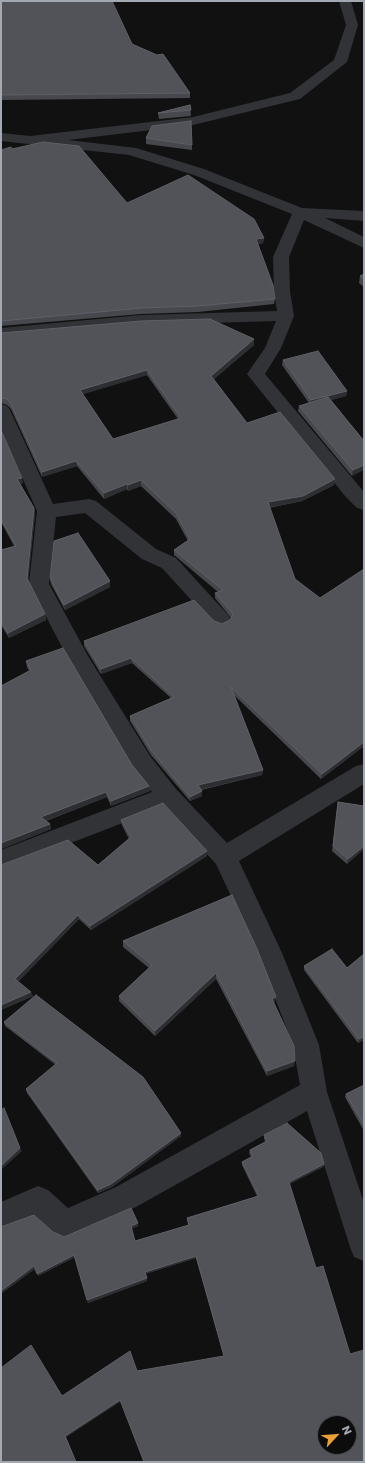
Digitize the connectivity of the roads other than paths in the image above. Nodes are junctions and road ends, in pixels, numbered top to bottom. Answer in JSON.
{"nodes":[{"id":1,"x":345,"y":1,"type":"edge"},
{"id":2,"x":1,"y":138,"type":"edge"},
{"id":3,"x":31,"y":140,"type":"junction"},
{"id":4,"x":300,"y":212,"type":"junction"},
{"id":5,"x":364,"y":216,"type":"edge"},
{"id":6,"x":364,"y":243,"type":"edge"},
{"id":7,"x":286,"y":316,"type":"junction"},
{"id":8,"x":1,"y":333,"type":"edge"},
{"id":9,"x":1,"y":410,"type":"edge"},
{"id":10,"x":364,"y":503,"type":"edge"},
{"id":11,"x":47,"y":511,"type":"junction"},
{"id":12,"x":221,"y":620,"type":"dead end"},
{"id":13,"x":364,"y":773,"type":"edge"},
{"id":14,"x":168,"y":796,"type":"junction"},
{"id":15,"x":225,"y":857,"type":"junction"},
{"id":16,"x":1,"y":860,"type":"edge"},
{"id":17,"x":314,"y":1092,"type":"junction"},
{"id":18,"x":1,"y":1216,"type":"edge"},
{"id":19,"x":364,"y":1247,"type":"edge"}],
"edges":[{"from":1,"to":3,"type":"street"},
{"from":2,"to":3,"type":"street"},
{"from":3,"to":4,"type":"street"},
{"from":4,"to":5,"type":"street"},
{"from":4,"to":6,"type":"street"},
{"from":4,"to":7,"type":"street"},
{"from":7,"to":8,"type":"street"},
{"from":7,"to":10,"type":"street"},
{"from":9,"to":11,"type":"street"},
{"from":11,"to":12,"type":"street"},
{"from":11,"to":14,"type":"street"},
{"from":13,"to":15,"type":"street"},
{"from":14,"to":15,"type":"street"},
{"from":14,"to":16,"type":"street"},
{"from":15,"to":17,"type":"street"},
{"from":17,"to":18,"type":"street"},
{"from":17,"to":19,"type":"street"}]}
